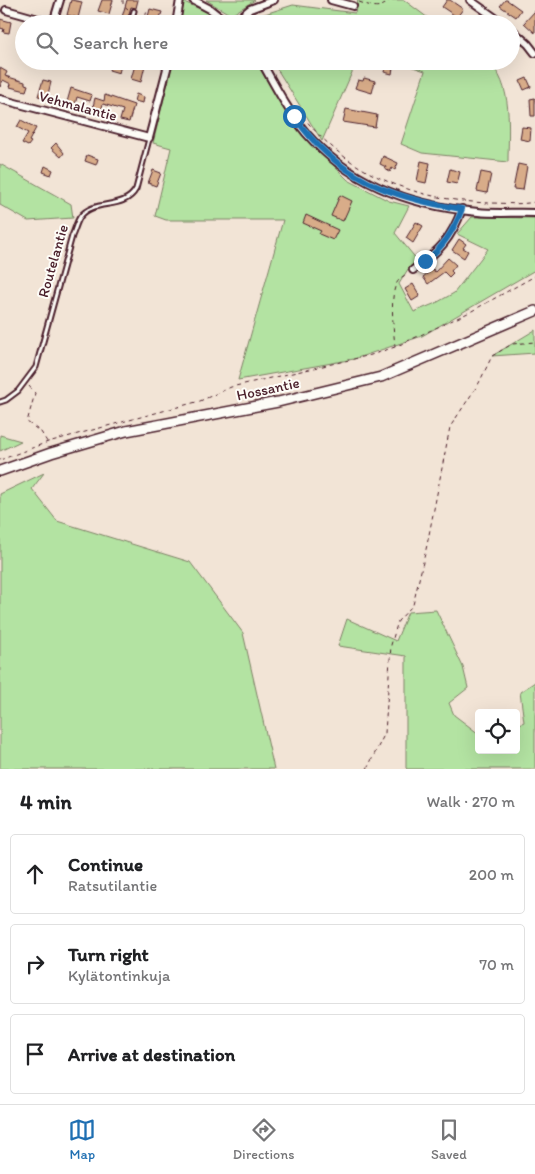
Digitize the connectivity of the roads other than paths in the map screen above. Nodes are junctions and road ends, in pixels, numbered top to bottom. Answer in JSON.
{"nodes":[{"id":1,"x":60,"y":0,"type":"edge"},
{"id":2,"x":180,"y":0,"type":"edge"},
{"id":3,"x":193,"y":0,"type":"edge"},
{"id":4,"x":274,"y":0,"type":"edge"},
{"id":5,"x":331,"y":0,"type":"edge"},
{"id":6,"x":470,"y":0,"type":"edge"},
{"id":7,"x":353,"y":6,"type":"dead end"},
{"id":8,"x":6,"y":10,"type":"dead end"},
{"id":9,"x":134,"y":11,"type":"road end"},
{"id":10,"x":25,"y":15,"type":"edge"},
{"id":11,"x":57,"y":15,"type":"edge"},
{"id":12,"x":133,"y":15,"type":"edge"},
{"id":13,"x":178,"y":15,"type":"edge"},
{"id":14,"x":218,"y":15,"type":"edge"},
{"id":15,"x":242,"y":15,"type":"edge"},
{"id":16,"x":491,"y":15,"type":"edge"},
{"id":17,"x":520,"y":37,"type":"edge"},
{"id":18,"x":535,"y":53,"type":"edge"},
{"id":19,"x":167,"y":70,"type":"edge"},
{"id":20,"x":266,"y":70,"type":"edge"},
{"id":21,"x":0,"y":99,"type":"edge"},
{"id":22,"x":149,"y":138,"type":"junction"},
{"id":23,"x":462,"y":209,"type":"junction"},
{"id":24,"x":535,"y":213,"type":"edge"},
{"id":25,"x":413,"y":270,"type":"road end"},
{"id":26,"x":535,"y":311,"type":"edge"},
{"id":27,"x":0,"y":402,"type":"edge"},
{"id":28,"x":0,"y":472,"type":"edge"}],
"edges":[{"from":1,"to":11,"type":"street"},
{"from":2,"to":13,"type":"street"},
{"from":3,"to":14,"type":"street"},
{"from":4,"to":15,"type":"street"},
{"from":5,"to":7,"type":"street"},
{"from":6,"to":16,"type":"street"},
{"from":8,"to":10,"type":"street"},
{"from":9,"to":12,"type":"lane"},
{"from":17,"to":18,"type":"street"},
{"from":19,"to":22,"type":"street","name":"Routelantie"},
{"from":20,"to":23,"type":"street"},
{"from":21,"to":22,"type":"street","name":"Vehmalantie"},
{"from":22,"to":27,"type":"lane","name":"Routelantie"},
{"from":23,"to":24,"type":"street"},
{"from":23,"to":25,"type":"street"},
{"from":26,"to":28,"type":"main road","name":"Hossantie"}]}
